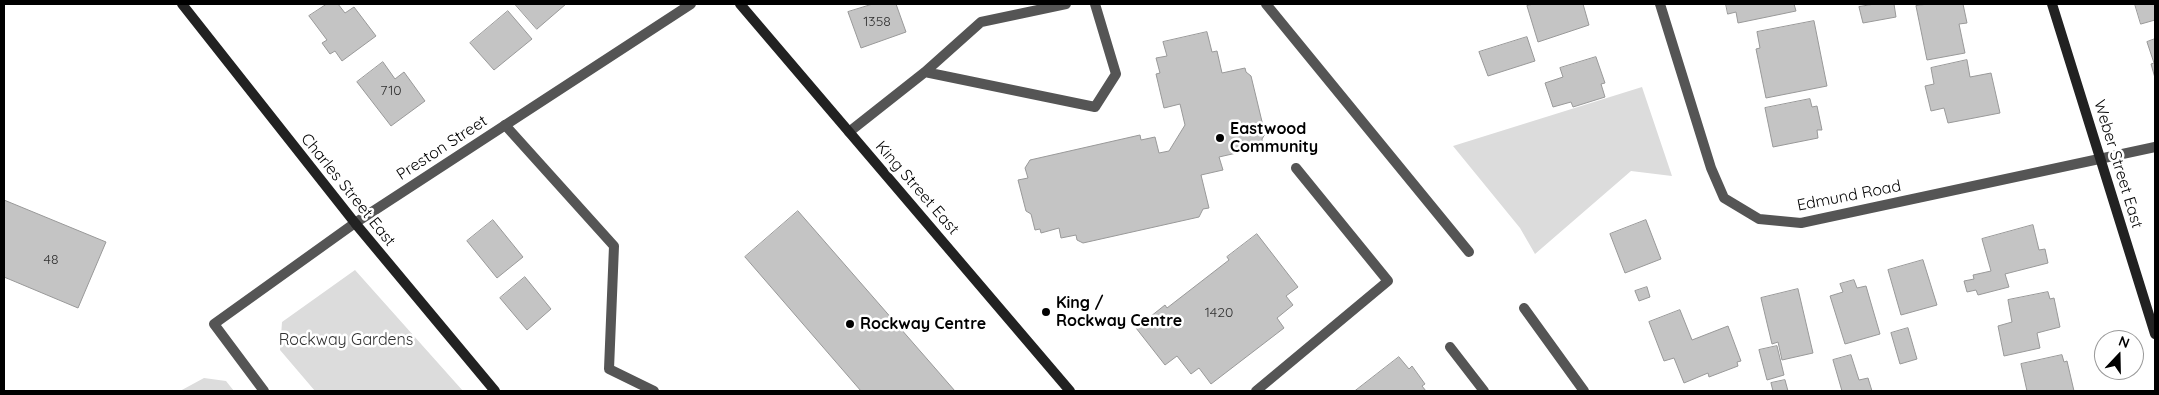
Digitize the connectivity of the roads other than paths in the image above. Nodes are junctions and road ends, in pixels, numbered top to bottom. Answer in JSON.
{"nodes":[{"id":1,"x":182,"y":4,"type":"edge"},
{"id":2,"x":691,"y":4,"type":"edge"},
{"id":3,"x":740,"y":4,"type":"edge"},
{"id":4,"x":1066,"y":4,"type":"edge"},
{"id":5,"x":1095,"y":4,"type":"edge"},
{"id":6,"x":1266,"y":4,"type":"edge"},
{"id":7,"x":1660,"y":4,"type":"edge"},
{"id":8,"x":2052,"y":4,"type":"edge"},
{"id":9,"x":925,"y":72,"type":"junction"},
{"id":10,"x":505,"y":125,"type":"junction"},
{"id":11,"x":849,"y":132,"type":"junction"},
{"id":12,"x":2155,"y":147,"type":"edge"},
{"id":13,"x":2101,"y":158,"type":"junction"},
{"id":14,"x":1296,"y":168,"type":"dead end"},
{"id":15,"x":355,"y":223,"type":"junction"},
{"id":16,"x":1469,"y":252,"type":"dead end"},
{"id":17,"x":1524,"y":308,"type":"dead end"},
{"id":18,"x":2155,"y":334,"type":"edge"},
{"id":19,"x":1450,"y":347,"type":"dead end"},
{"id":20,"x":264,"y":391,"type":"edge"},
{"id":21,"x":494,"y":391,"type":"edge"},
{"id":22,"x":654,"y":391,"type":"edge"},
{"id":23,"x":1070,"y":391,"type":"edge"},
{"id":24,"x":1256,"y":391,"type":"edge"},
{"id":25,"x":1484,"y":391,"type":"edge"},
{"id":26,"x":1584,"y":391,"type":"edge"}],
"edges":[{"from":1,"to":15,"type":"main road","name":"Charles Street East"},
{"from":2,"to":10,"type":"street","name":"Preston Street"},
{"from":3,"to":11,"type":"main road","name":"King Street East"},
{"from":4,"to":9,"type":"street"},
{"from":5,"to":9,"type":"street"},
{"from":6,"to":16,"type":"street"},
{"from":7,"to":13,"type":"street","name":"Edmund Road"},
{"from":8,"to":13,"type":"main road","name":"Weber Street East"},
{"from":9,"to":11,"type":"street"},
{"from":10,"to":15,"type":"street","name":"Preston Street"},
{"from":10,"to":22,"type":"street"},
{"from":11,"to":23,"type":"main road","name":"King Street East"},
{"from":12,"to":13,"type":"street","name":"Edmund Road"},
{"from":13,"to":18,"type":"main road","name":"Weber Street East"},
{"from":14,"to":24,"type":"street"},
{"from":15,"to":20,"type":"street","name":"Preston Street"},
{"from":15,"to":21,"type":"main road","name":"Charles Street East"},
{"from":17,"to":26,"type":"street"},
{"from":19,"to":25,"type":"street"}]}
